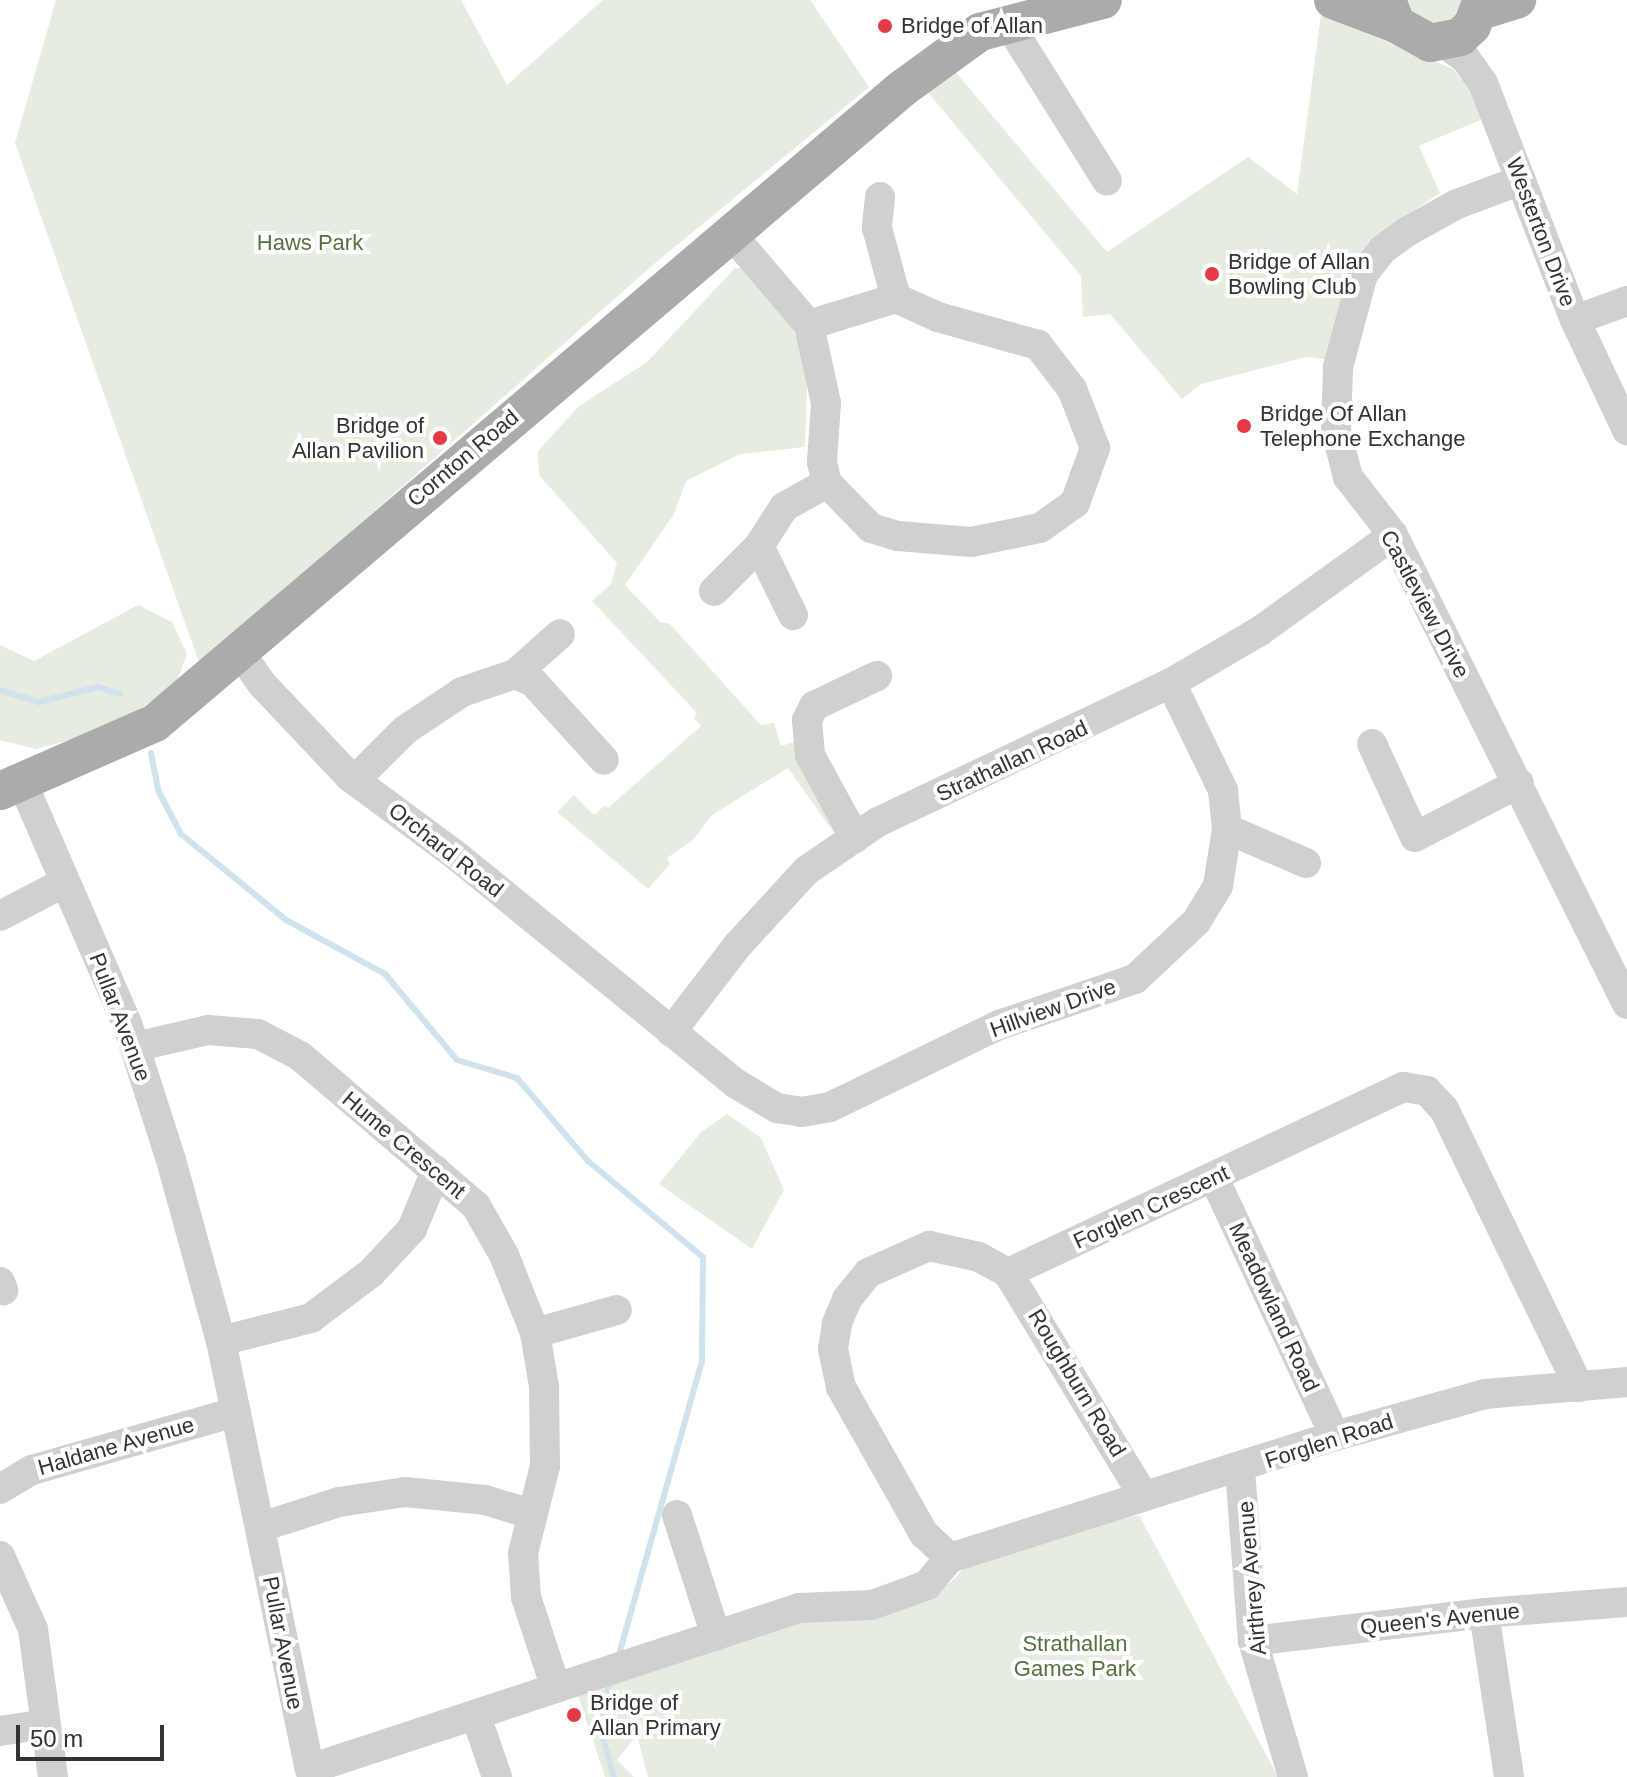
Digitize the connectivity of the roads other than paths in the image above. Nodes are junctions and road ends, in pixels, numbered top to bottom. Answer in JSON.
{"nodes":[{"id":1,"x":1103,"y":0,"type":"edge"},
{"id":2,"x":1333,"y":0,"type":"edge"},
{"id":3,"x":1517,"y":0,"type":"edge"},
{"id":4,"x":1051,"y":5,"type":"edge"},
{"id":5,"x":1391,"y":12,"type":"edge"},
{"id":6,"x":1470,"y":20,"type":"edge"},
{"id":7,"x":1008,"y":23,"type":"junction"},
{"id":8,"x":1521,"y":180,"type":"junction"},
{"id":9,"x":1107,"y":181,"type":"dead end"},
{"id":10,"x":880,"y":197,"type":"dead end"},
{"id":11,"x":732,"y":235,"type":"junction"},
{"id":12,"x":896,"y":298,"type":"junction"},
{"id":13,"x":1627,"y":301,"type":"edge"},
{"id":14,"x":1575,"y":320,"type":"junction"},
{"id":15,"x":809,"y":325,"type":"junction"},
{"id":16,"x":1627,"y":430,"type":"edge"},
{"id":17,"x":827,"y":483,"type":"junction"},
{"id":18,"x":1393,"y":535,"type":"junction"},
{"id":19,"x":759,"y":546,"type":"junction"},
{"id":20,"x":714,"y":591,"type":"dead end"},
{"id":21,"x":793,"y":615,"type":"dead end"},
{"id":22,"x":560,"y":634,"type":"dead end"},
{"id":23,"x":239,"y":651,"type":"junction"},
{"id":24,"x":515,"y":674,"type":"junction"},
{"id":25,"x":877,"y":676,"type":"dead end"},
{"id":26,"x":1171,"y":683,"type":"junction"},
{"id":27,"x":1372,"y":744,"type":"dead end"},
{"id":28,"x":604,"y":760,"type":"dead end"},
{"id":29,"x":355,"y":780,"type":"junction"},
{"id":30,"x":1519,"y":783,"type":"junction"},
{"id":31,"x":11,"y":786,"type":"edge"},
{"id":32,"x":1227,"y":829,"type":"junction"},
{"id":33,"x":855,"y":838,"type":"junction"},
{"id":34,"x":1306,"y":863,"type":"dead end"},
{"id":35,"x":65,"y":882,"type":"junction"},
{"id":36,"x":0,"y":916,"type":"edge"},
{"id":37,"x":1627,"y":1004,"type":"edge"},
{"id":38,"x":671,"y":1032,"type":"junction"},
{"id":39,"x":135,"y":1047,"type":"junction"},
{"id":40,"x":436,"y":1171,"type":"junction"},
{"id":41,"x":1214,"y":1178,"type":"junction"},
{"id":42,"x":1008,"y":1273,"type":"junction"},
{"id":43,"x":617,"y":1310,"type":"dead end"},
{"id":44,"x":535,"y":1333,"type":"junction"},
{"id":45,"x":221,"y":1341,"type":"junction"},
{"id":46,"x":1627,"y":1382,"type":"edge"},
{"id":47,"x":1579,"y":1387,"type":"junction"},
{"id":48,"x":236,"y":1412,"type":"junction"},
{"id":49,"x":1335,"y":1436,"type":"junction"},
{"id":50,"x":1240,"y":1469,"type":"junction"},
{"id":51,"x":0,"y":1489,"type":"edge"},
{"id":52,"x":1143,"y":1495,"type":"junction"},
{"id":53,"x":531,"y":1514,"type":"junction"},
{"id":54,"x":677,"y":1515,"type":"dead end"},
{"id":55,"x":261,"y":1527,"type":"junction"},
{"id":56,"x":1036,"y":1527,"type":"joint"},
{"id":57,"x":0,"y":1556,"type":"edge"},
{"id":58,"x":950,"y":1558,"type":"junction"},
{"id":59,"x":1627,"y":1602,"type":"edge"},
{"id":60,"x":1484,"y":1613,"type":"junction"},
{"id":61,"x":716,"y":1636,"type":"junction"},
{"id":62,"x":1253,"y":1641,"type":"junction"},
{"id":63,"x":556,"y":1688,"type":"junction"},
{"id":64,"x":476,"y":1716,"type":"junction"},
{"id":65,"x":45,"y":1724,"type":"junction"},
{"id":66,"x":0,"y":1731,"type":"edge"},
{"id":67,"x":298,"y":1773,"type":"edge"},
{"id":68,"x":53,"y":1777,"type":"edge"},
{"id":69,"x":497,"y":1777,"type":"edge"},
{"id":70,"x":1293,"y":1777,"type":"edge"},
{"id":71,"x":1509,"y":1777,"type":"edge"}],
"edges":[{"from":1,"to":4,"type":"main road","name":"Cornton Road"},
{"from":2,"to":5,"type":"main road"},
{"from":3,"to":6,"type":"main road"},
{"from":4,"to":7,"type":"main road","name":"Cornton Road"},
{"from":5,"to":6,"type":"main road"},
{"from":6,"to":8,"type":"street","name":"Westerton Drive"},
{"from":7,"to":9,"type":"street"},
{"from":7,"to":11,"type":"main road","name":"Cornton Road"},
{"from":8,"to":14,"type":"street","name":"Westerton Drive"},
{"from":8,"to":18,"type":"street","name":"Castleview Drive"},
{"from":10,"to":12,"type":"street"},
{"from":11,"to":15,"type":"street"},
{"from":11,"to":23,"type":"main road","name":"Cornton Road"},
{"from":12,"to":15,"type":"street"},
{"from":12,"to":17,"type":"street"},
{"from":13,"to":14,"type":"street"},
{"from":14,"to":16,"type":"street","name":"Westerton Drive"},
{"from":15,"to":17,"type":"street"},
{"from":17,"to":19,"type":"street"},
{"from":18,"to":26,"type":"street","name":"Strathallan Road"},
{"from":18,"to":30,"type":"street","name":"Castleview Drive"},
{"from":19,"to":20,"type":"street"},
{"from":19,"to":21,"type":"street"},
{"from":22,"to":24,"type":"street"},
{"from":23,"to":29,"type":"street","name":"Orchard Road"},
{"from":23,"to":31,"type":"main road","name":"Cornton Road"},
{"from":24,"to":28,"type":"street"},
{"from":24,"to":29,"type":"street"},
{"from":25,"to":33,"type":"street"},
{"from":26,"to":32,"type":"street","name":"Hillview Drive"},
{"from":26,"to":33,"type":"street","name":"Strathallan Road"},
{"from":27,"to":30,"type":"street"},
{"from":29,"to":38,"type":"street","name":"Orchard Road"},
{"from":30,"to":37,"type":"street","name":"Castleview Drive"},
{"from":31,"to":35,"type":"street","name":"Pullar Avenue"},
{"from":32,"to":34,"type":"street"},
{"from":32,"to":38,"type":"street","name":"Hillview Drive"},
{"from":33,"to":38,"type":"street","name":"Strathallan Road"},
{"from":35,"to":36,"type":"street"},
{"from":35,"to":39,"type":"street","name":"Pullar Avenue"},
{"from":39,"to":40,"type":"street","name":"Hume Crescent"},
{"from":39,"to":45,"type":"street","name":"Pullar Avenue"},
{"from":40,"to":44,"type":"street","name":"Hume Crescent"},
{"from":40,"to":45,"type":"street"},
{"from":41,"to":42,"type":"street","name":"Forglen Crescent"},
{"from":41,"to":47,"type":"street","name":"Forglen Crescent"},
{"from":41,"to":49,"type":"street","name":"Meadowland Road"},
{"from":42,"to":52,"type":"street","name":"Roughburn Road"},
{"from":42,"to":58,"type":"street"},
{"from":43,"to":44,"type":"street"},
{"from":44,"to":53,"type":"street","name":"Hume Crescent"},
{"from":45,"to":48,"type":"street","name":"Pullar Avenue"},
{"from":46,"to":47,"type":"street","name":"Forglen Road"},
{"from":47,"to":49,"type":"street","name":"Forglen Road"},
{"from":48,"to":51,"type":"street","name":"Haldane Avenue"},
{"from":48,"to":55,"type":"street","name":"Pullar Avenue"},
{"from":49,"to":50,"type":"street","name":"Forglen Road"},
{"from":50,"to":52,"type":"street","name":"Forglen Road"},
{"from":50,"to":62,"type":"street","name":"Airthrey Avenue"},
{"from":52,"to":56,"type":"street","name":"Forglen Road"},
{"from":53,"to":55,"type":"street"},
{"from":53,"to":63,"type":"street","name":"Hume Crescent"},
{"from":54,"to":61,"type":"street"},
{"from":55,"to":67,"type":"street","name":"Pullar Avenue"},
{"from":56,"to":58,"type":"street","name":"Pullar Avenue"},
{"from":57,"to":65,"type":"street"},
{"from":58,"to":61,"type":"street","name":"Pullar Avenue"},
{"from":59,"to":60,"type":"street","name":"Queen's Avenue"},
{"from":60,"to":62,"type":"street","name":"Queen's Avenue"},
{"from":60,"to":71,"type":"street"},
{"from":61,"to":63,"type":"street","name":"Pullar Avenue"},
{"from":62,"to":70,"type":"street","name":"Airthrey Avenue"},
{"from":63,"to":64,"type":"street","name":"Pullar Avenue"},
{"from":64,"to":67,"type":"street","name":"Pullar Avenue"},
{"from":64,"to":69,"type":"street"},
{"from":65,"to":66,"type":"street"},
{"from":65,"to":68,"type":"street"}]}
